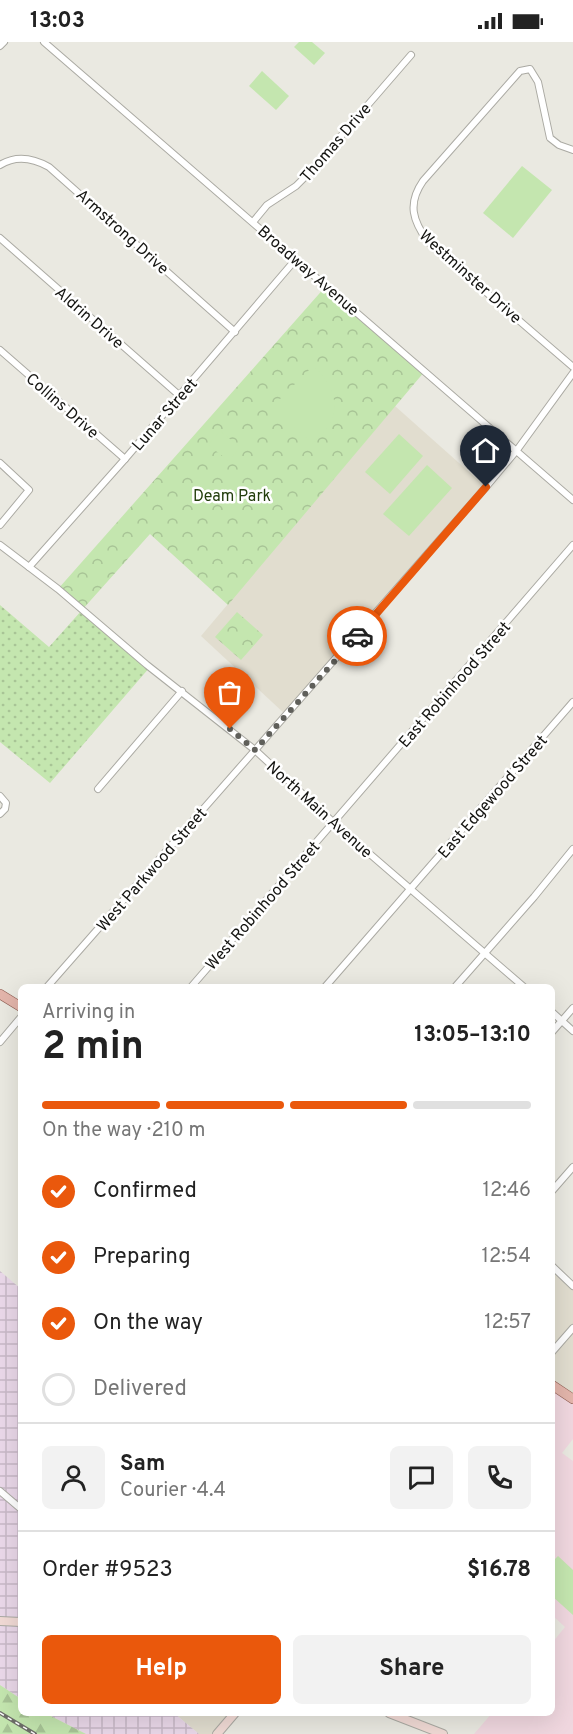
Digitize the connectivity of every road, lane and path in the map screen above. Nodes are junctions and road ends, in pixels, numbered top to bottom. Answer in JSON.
{"nodes":[{"id":1,"x":4,"y":42,"type":"edge"},
{"id":2,"x":44,"y":42,"type":"edge"},
{"id":3,"x":0,"y":46,"type":"edge"},
{"id":4,"x":411,"y":55,"type":"dead end"},
{"id":5,"x":573,"y":150,"type":"edge"},
{"id":6,"x":0,"y":165,"type":"edge"},
{"id":7,"x":253,"y":222,"type":"junction"},
{"id":8,"x":0,"y":238,"type":"edge"},
{"id":9,"x":296,"y":259,"type":"junction"},
{"id":10,"x":235,"y":332,"type":"junction"},
{"id":11,"x":0,"y":350,"type":"edge"},
{"id":12,"x":573,"y":367,"type":"edge"},
{"id":13,"x":573,"y":373,"type":"edge"},
{"id":14,"x":180,"y":396,"type":"junction"},
{"id":15,"x":517,"y":450,"type":"junction"},
{"id":16,"x":125,"y":459,"type":"junction"},
{"id":17,"x":0,"y":462,"type":"edge"},
{"id":18,"x":573,"y":500,"type":"edge"},
{"id":19,"x":0,"y":525,"type":"edge"},
{"id":20,"x":0,"y":545,"type":"edge"},
{"id":21,"x":573,"y":545,"type":"edge"},
{"id":22,"x":29,"y":567,"type":"junction"},
{"id":23,"x":182,"y":691,"type":"junction"},
{"id":24,"x":573,"y":702,"type":"edge"},
{"id":25,"x":255,"y":750,"type":"junction"},
{"id":26,"x":98,"y":789,"type":"dead end"},
{"id":27,"x":0,"y":796,"type":"edge"},
{"id":28,"x":0,"y":814,"type":"edge"},
{"id":29,"x":334,"y":823,"type":"junction"},
{"id":30,"x":573,"y":849,"type":"edge"},
{"id":31,"x":410,"y":889,"type":"junction"},
{"id":32,"x":486,"y":952,"type":"junction"},
{"id":33,"x":50,"y":984,"type":"edge"},
{"id":34,"x":194,"y":984,"type":"edge"},
{"id":35,"x":328,"y":984,"type":"edge"},
{"id":36,"x":458,"y":984,"type":"edge"},
{"id":37,"x":521,"y":984,"type":"edge"},
{"id":38,"x":0,"y":994,"type":"edge"},
{"id":39,"x":18,"y":1005,"type":"edge"},
{"id":40,"x":573,"y":1008,"type":"edge"},
{"id":41,"x":555,"y":1015,"type":"edge"},
{"id":42,"x":18,"y":1021,"type":"edge"},
{"id":43,"x":562,"y":1021,"type":"junction"},
{"id":44,"x":555,"y":1029,"type":"edge"},
{"id":45,"x":573,"y":1030,"type":"edge"},
{"id":46,"x":0,"y":1042,"type":"edge"},
{"id":47,"x":573,"y":1167,"type":"edge"},
{"id":48,"x":555,"y":1188,"type":"edge"},
{"id":49,"x":555,"y":1269,"type":"edge"},
{"id":50,"x":573,"y":1286,"type":"edge"},
{"id":51,"x":573,"y":1328,"type":"edge"},
{"id":52,"x":555,"y":1349,"type":"edge"},
{"id":53,"x":555,"y":1387,"type":"edge"},
{"id":54,"x":573,"y":1399,"type":"edge"},
{"id":55,"x":0,"y":1491,"type":"edge"},
{"id":56,"x":18,"y":1506,"type":"edge"},
{"id":57,"x":0,"y":1621,"type":"edge"},
{"id":58,"x":18,"y":1622,"type":"edge"},
{"id":59,"x":232,"y":1716,"type":"edge"},
{"id":60,"x":397,"y":1716,"type":"edge"},
{"id":61,"x":217,"y":1734,"type":"edge"},
{"id":62,"x":443,"y":1734,"type":"edge"}],
"edges":[{"from":1,"to":3,"type":"street"},
{"from":2,"to":7,"type":"street","name":"Broadway Avenue"},
{"from":4,"to":7,"type":"street","name":"Thomas Drive"},
{"from":5,"to":12,"type":"street","name":"Westminster Drive"},
{"from":6,"to":10,"type":"street","name":"Armstrong Drive"},
{"from":7,"to":9,"type":"street","name":"Broadway Avenue"},
{"from":8,"to":14,"type":"street","name":"Aldrin Drive"},
{"from":9,"to":10,"type":"street","name":"Lunar Street"},
{"from":9,"to":15,"type":"street","name":"Broadway Avenue"},
{"from":10,"to":14,"type":"street","name":"Lunar Street"},
{"from":11,"to":16,"type":"street","name":"Collins Drive"},
{"from":13,"to":15,"type":"street","name":"West Parkwood Street"},
{"from":14,"to":16,"type":"street","name":"Lunar Street"},
{"from":15,"to":18,"type":"street","name":"Broadway Avenue"},
{"from":15,"to":25,"type":"street","name":"West Parkwood Street"},
{"from":16,"to":22,"type":"street","name":"Lunar Street"},
{"from":17,"to":19,"type":"street"},
{"from":20,"to":22,"type":"street","name":"North Main Avenue"},
{"from":21,"to":29,"type":"street","name":"East Robinhood Street"},
{"from":22,"to":23,"type":"street","name":"North Main Avenue"},
{"from":23,"to":25,"type":"street","name":"North Main Avenue"},
{"from":23,"to":26,"type":"street"},
{"from":24,"to":31,"type":"street","name":"East Edgewood Street"},
{"from":25,"to":29,"type":"street","name":"North Main Avenue"},
{"from":25,"to":33,"type":"street","name":"West Parkwood Street"},
{"from":27,"to":28,"type":"street"},
{"from":29,"to":31,"type":"street","name":"North Main Avenue"},
{"from":29,"to":34,"type":"street","name":"West Robinhood Street"},
{"from":30,"to":32,"type":"street"},
{"from":31,"to":32,"type":"street","name":"North Main Avenue"},
{"from":31,"to":35,"type":"street","name":"East Edgewood Street"},
{"from":32,"to":36,"type":"street"},
{"from":32,"to":37,"type":"street","name":"North Main Avenue"},
{"from":38,"to":39,"type":"main road"},
{"from":40,"to":43,"type":"street"},
{"from":41,"to":43,"type":"street"},
{"from":42,"to":46,"type":"street"},
{"from":43,"to":44,"type":"street"},
{"from":43,"to":45,"type":"street"},
{"from":47,"to":48,"type":"street"},
{"from":49,"to":50,"type":"street"},
{"from":51,"to":52,"type":"street"},
{"from":53,"to":54,"type":"main road"},
{"from":55,"to":56,"type":"street"},
{"from":57,"to":58,"type":"main road"},
{"from":59,"to":61,"type":"main road"},
{"from":60,"to":62,"type":"main road"}]}
